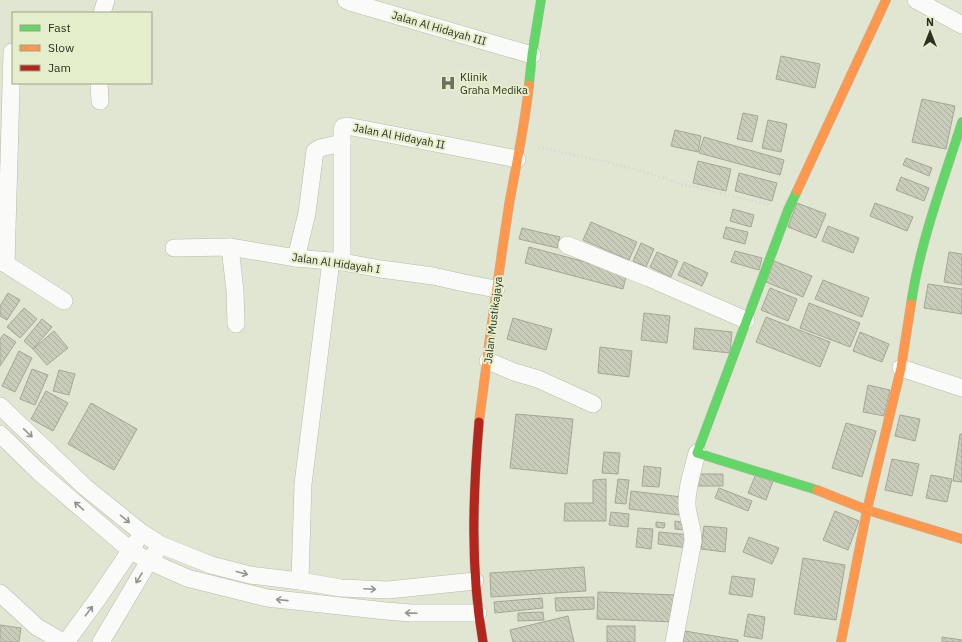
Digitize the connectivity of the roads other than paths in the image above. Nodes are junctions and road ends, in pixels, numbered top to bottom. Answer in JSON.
{"nodes":[{"id":1,"x":106,"y":0,"type":"edge"},
{"id":2,"x":346,"y":0,"type":"edge"},
{"id":3,"x":541,"y":0,"type":"edge"},
{"id":4,"x":886,"y":0,"type":"edge"},
{"id":5,"x":926,"y":3,"type":"edge"},
{"id":6,"x":102,"y":12,"type":"edge"},
{"id":7,"x":962,"y":25,"type":"edge"},
{"id":8,"x":12,"y":52,"type":"edge"},
{"id":9,"x":532,"y":55,"type":"junction"},
{"id":10,"x":99,"y":84,"type":"edge"},
{"id":11,"x":100,"y":101,"type":"dead end"},
{"id":12,"x":962,"y":122,"type":"edge"},
{"id":13,"x":342,"y":143,"type":"junction"},
{"id":14,"x":519,"y":151,"type":"junction"},
{"id":15,"x":567,"y":245,"type":"dead end"},
{"id":16,"x":230,"y":247,"type":"junction"},
{"id":17,"x":174,"y":248,"type":"dead end"},
{"id":18,"x":296,"y":258,"type":"junction"},
{"id":19,"x":336,"y":262,"type":"junction"},
{"id":20,"x":3,"y":263,"type":"edge"},
{"id":21,"x":496,"y":289,"type":"junction"},
{"id":22,"x":64,"y":301,"type":"dead end"},
{"id":23,"x":746,"y":320,"type":"junction"},
{"id":24,"x":236,"y":324,"type":"dead end"},
{"id":25,"x":488,"y":361,"type":"junction"},
{"id":26,"x":901,"y":368,"type":"junction"},
{"id":27,"x":962,"y":388,"type":"edge"},
{"id":28,"x":593,"y":404,"type":"dead end"},
{"id":29,"x":2,"y":413,"type":"edge"},
{"id":30,"x":0,"y":434,"type":"edge"},
{"id":31,"x":697,"y":453,"type":"junction"},
{"id":32,"x":866,"y":510,"type":"junction"},
{"id":33,"x":142,"y":533,"type":"junction"},
{"id":34,"x":962,"y":540,"type":"edge"},
{"id":35,"x":161,"y":545,"type":"junction"},
{"id":36,"x":130,"y":550,"type":"junction"},
{"id":37,"x":149,"y":561,"type":"junction"},
{"id":38,"x":300,"y":581,"type":"junction"},
{"id":39,"x":475,"y":581,"type":"junction"},
{"id":40,"x":434,"y":585,"type":"junction"},
{"id":41,"x":0,"y":593,"type":"edge"},
{"id":42,"x":432,"y":614,"type":"junction"},
{"id":43,"x":478,"y":614,"type":"junction"},
{"id":44,"x":36,"y":635,"type":"edge"},
{"id":45,"x":63,"y":642,"type":"edge"},
{"id":46,"x":66,"y":642,"type":"edge"},
{"id":47,"x":101,"y":642,"type":"edge"},
{"id":48,"x":483,"y":642,"type":"edge"},
{"id":49,"x":674,"y":642,"type":"edge"},
{"id":50,"x":841,"y":642,"type":"edge"}],
"edges":[{"from":1,"to":6,"type":"street"},
{"from":2,"to":9,"type":"street","name":"Jalan Al Hidayah III"},
{"from":3,"to":9,"type":"street","name":"Jalan Mustikajaya"},
{"from":4,"to":23,"type":"street"},
{"from":5,"to":7,"type":"street"},
{"from":8,"to":20,"type":"street"},
{"from":9,"to":14,"type":"street","name":"Jalan Mustikajaya"},
{"from":10,"to":11,"type":"street"},
{"from":12,"to":26,"type":"street"},
{"from":13,"to":14,"type":"street","name":"Jalan Al Hidayah II"},
{"from":13,"to":18,"type":"street"},
{"from":13,"to":19,"type":"street","name":"Jalan Al Hidayah II"},
{"from":14,"to":21,"type":"street","name":"Jalan Mustikajaya"},
{"from":15,"to":23,"type":"street"},
{"from":16,"to":17,"type":"street","name":"Jalan Al Hidayah I"},
{"from":16,"to":18,"type":"street","name":"Jalan Al Hidayah I"},
{"from":16,"to":24,"type":"street"},
{"from":18,"to":19,"type":"street","name":"Jalan Al Hidayah I"},
{"from":19,"to":21,"type":"street","name":"Jalan Al Hidayah I"},
{"from":19,"to":38,"type":"street","name":"Jalan Al Hidayah II"},
{"from":20,"to":22,"type":"street"},
{"from":21,"to":25,"type":"street","name":"Jalan Mustikajaya"},
{"from":23,"to":31,"type":"street"},
{"from":25,"to":28,"type":"street"},
{"from":25,"to":39,"type":"street","name":"Jalan Mustikajaya"},
{"from":26,"to":27,"type":"street"},
{"from":26,"to":32,"type":"street"},
{"from":29,"to":33,"type":"street","one_way":true},
{"from":36,"to":30,"type":"street","one_way":true},
{"from":31,"to":32,"type":"street"},
{"from":31,"to":49,"type":"street"},
{"from":32,"to":34,"type":"street"},
{"from":32,"to":50,"type":"street"},
{"from":33,"to":35,"type":"street"},
{"from":33,"to":36,"type":"street"},
{"from":35,"to":37,"type":"street"},
{"from":35,"to":38,"type":"street","one_way":true},
{"from":36,"to":37,"type":"street"},
{"from":46,"to":36,"type":"street","one_way":true},
{"from":42,"to":37,"type":"street","one_way":true},
{"from":37,"to":47,"type":"street","one_way":true},
{"from":38,"to":40,"type":"street","one_way":true},
{"from":39,"to":40,"type":"street"},
{"from":39,"to":43,"type":"street","name":"Jalan Mustikajaya"},
{"from":40,"to":42,"type":"street"},
{"from":41,"to":44,"type":"street"},
{"from":42,"to":43,"type":"street"},
{"from":43,"to":48,"type":"street","name":"Jalan Mustikajaya"},
{"from":44,"to":45,"type":"street"}]}
